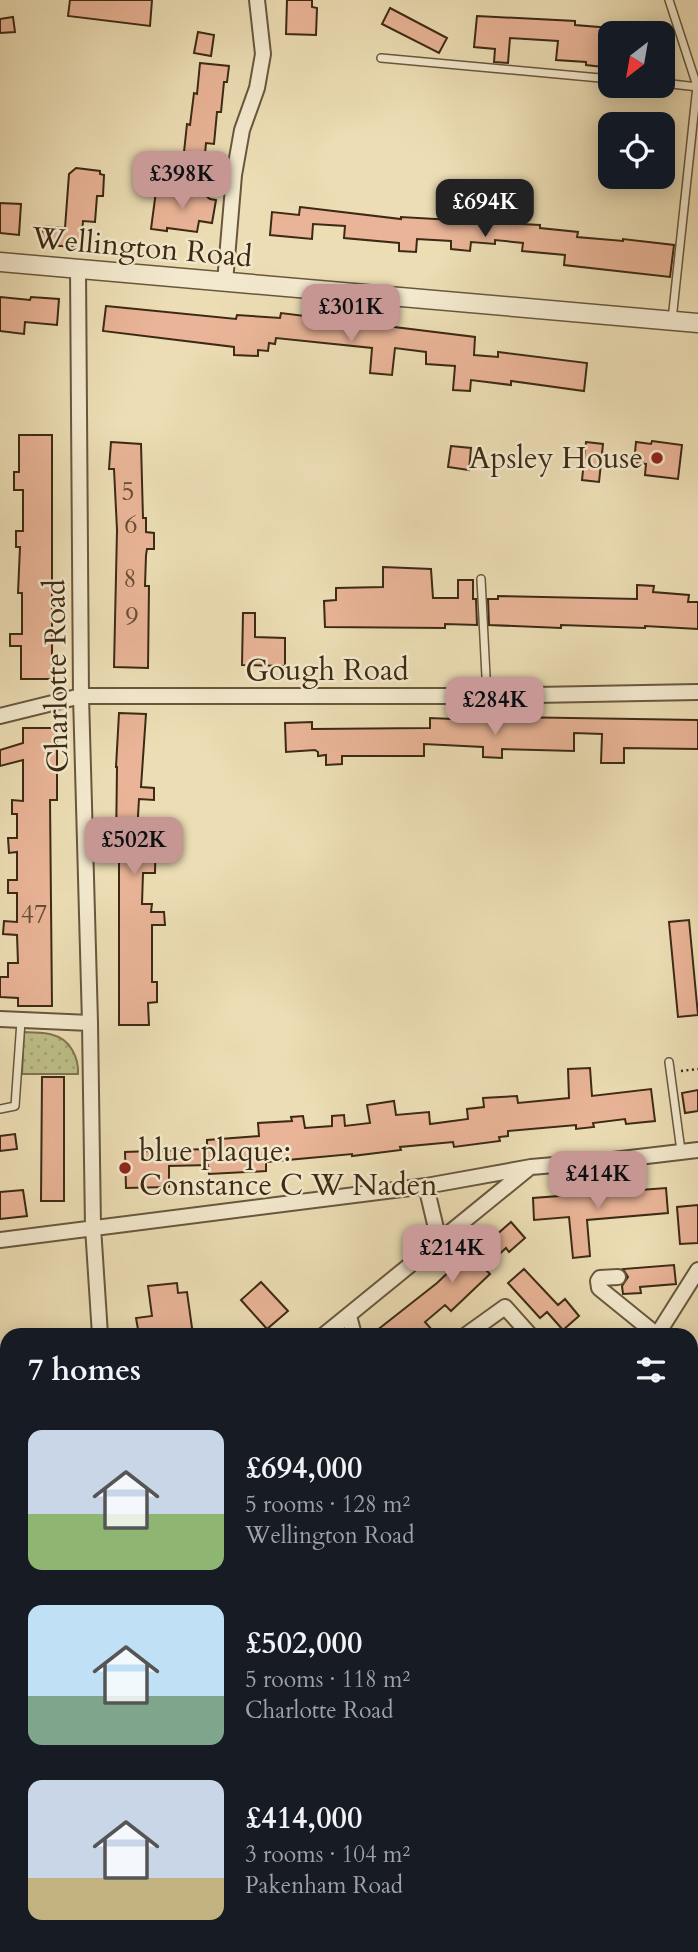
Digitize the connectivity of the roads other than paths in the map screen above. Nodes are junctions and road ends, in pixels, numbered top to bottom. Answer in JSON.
{"nodes":[{"id":1,"x":257,"y":0,"type":"edge"},
{"id":2,"x":669,"y":0,"type":"edge"},
{"id":3,"x":381,"y":58,"type":"dead end"},
{"id":4,"x":598,"y":78,"type":"edge"},
{"id":5,"x":676,"y":84,"type":"edge"},
{"id":6,"x":698,"y":86,"type":"edge"},
{"id":7,"x":0,"y":262,"type":"edge"},
{"id":8,"x":78,"y":268,"type":"junction"},
{"id":9,"x":225,"y":282,"type":"junction"},
{"id":10,"x":672,"y":321,"type":"junction"},
{"id":11,"x":698,"y":323,"type":"edge"},
{"id":12,"x":481,"y":579,"type":"dead end"},
{"id":13,"x":698,"y":692,"type":"edge"},
{"id":14,"x":81,"y":696,"type":"junction"},
{"id":15,"x":487,"y":696,"type":"junction"},
{"id":16,"x":0,"y":716,"type":"edge"},
{"id":17,"x":0,"y":1019,"type":"edge"},
{"id":18,"x":21,"y":1020,"type":"junction"},
{"id":19,"x":90,"y":1023,"type":"junction"},
{"id":20,"x":669,"y":1062,"type":"dead end"},
{"id":21,"x":0,"y":1109,"type":"edge"},
{"id":22,"x":698,"y":1150,"type":"edge"},
{"id":23,"x":681,"y":1151,"type":"junction"},
{"id":24,"x":531,"y":1167,"type":"junction"},
{"id":25,"x":426,"y":1186,"type":"junction"},
{"id":26,"x":93,"y":1227,"type":"junction"},
{"id":27,"x":0,"y":1240,"type":"edge"},
{"id":28,"x":439,"y":1241,"type":"junction"},
{"id":29,"x":698,"y":1270,"type":"edge"},
{"id":30,"x":618,"y":1277,"type":"dead end"},
{"id":31,"x":349,"y":1316,"type":"junction"},
{"id":32,"x":100,"y":1328,"type":"edge"},
{"id":33,"x":333,"y":1328,"type":"edge"},
{"id":34,"x":352,"y":1328,"type":"edge"},
{"id":35,"x":476,"y":1328,"type":"edge"},
{"id":36,"x":524,"y":1328,"type":"edge"},
{"id":37,"x":648,"y":1328,"type":"edge"},
{"id":38,"x":661,"y":1328,"type":"edge"}],
"edges":[{"from":1,"to":9,"type":"street"},
{"from":2,"to":6,"type":"lane"},
{"from":3,"to":4,"type":"lane"},
{"from":5,"to":6,"type":"lane"},
{"from":6,"to":10,"type":"lane"},
{"from":7,"to":8,"type":"street","name":"Wellington Road"},
{"from":8,"to":9,"type":"street","name":"Wellington Road"},
{"from":8,"to":14,"type":"street","name":"Charlotte Road"},
{"from":9,"to":10,"type":"street","name":"Wellington Road"},
{"from":10,"to":11,"type":"street","name":"Wellington Road"},
{"from":12,"to":15,"type":"lane"},
{"from":13,"to":15,"type":"street","name":"Gough Road"},
{"from":14,"to":15,"type":"street","name":"Gough Road"},
{"from":14,"to":16,"type":"street","name":"Gough Road"},
{"from":14,"to":19,"type":"street","name":"Charlotte Road"},
{"from":17,"to":18,"type":"street"},
{"from":18,"to":19,"type":"street"},
{"from":18,"to":21,"type":"lane"},
{"from":19,"to":26,"type":"street","name":"Charlotte Road"},
{"from":20,"to":23,"type":"lane"},
{"from":22,"to":23,"type":"street"},
{"from":23,"to":24,"type":"street"},
{"from":24,"to":25,"type":"street"},
{"from":24,"to":28,"type":"street"},
{"from":25,"to":26,"type":"street"},
{"from":25,"to":28,"type":"street"},
{"from":26,"to":27,"type":"street"},
{"from":26,"to":32,"type":"street","name":"Charlotte Road"},
{"from":28,"to":31,"type":"street"},
{"from":29,"to":38,"type":"street"},
{"from":30,"to":37,"type":"street"},
{"from":31,"to":33,"type":"street"},
{"from":31,"to":34,"type":"street"},
{"from":35,"to":36,"type":"street"}]}
